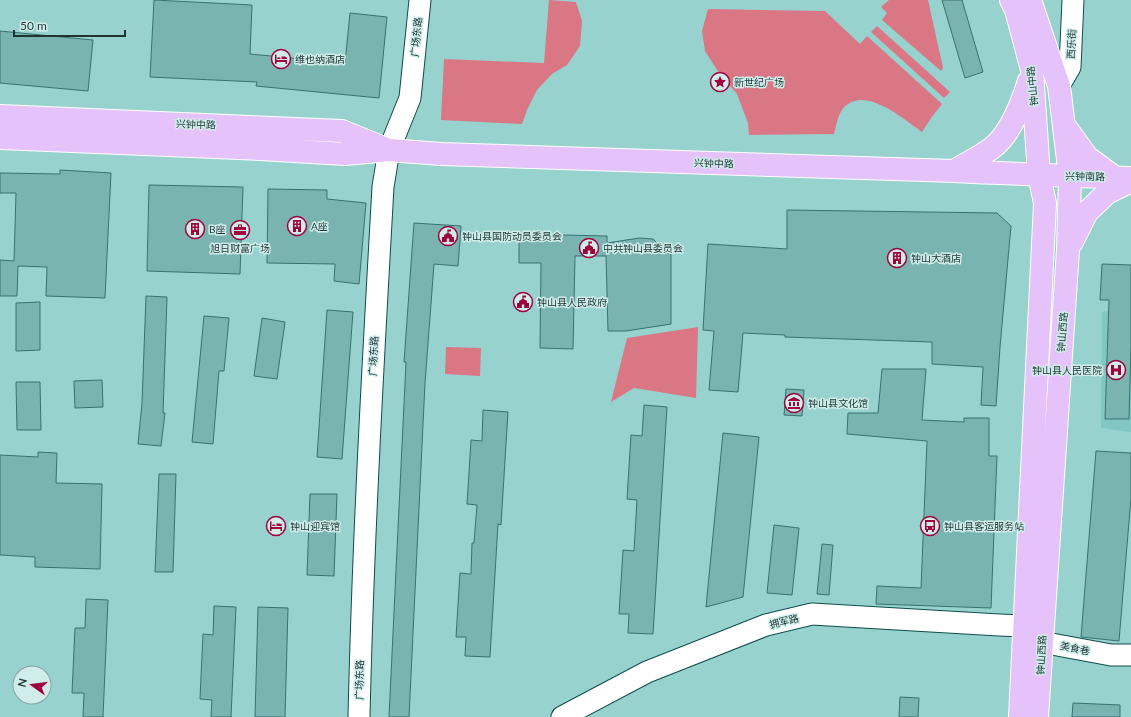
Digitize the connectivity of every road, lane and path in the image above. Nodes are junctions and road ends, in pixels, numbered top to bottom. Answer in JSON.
{"nodes":[{"id":1,"x":420,"y":0,"type":"edge"},
{"id":2,"x":1011,"y":0,"type":"edge"},
{"id":3,"x":1030,"y":0,"type":"edge"},
{"id":4,"x":1073,"y":0,"type":"edge"},
{"id":5,"x":1032,"y":70,"type":"junction"},
{"id":6,"x":1059,"y":86,"type":"junction"},
{"id":7,"x":0,"y":116,"type":"edge"},
{"id":8,"x":1064,"y":125,"type":"junction"},
{"id":9,"x":0,"y":138,"type":"edge"},
{"id":10,"x":388,"y":150,"type":"junction"},
{"id":11,"x":954,"y":171,"type":"junction"},
{"id":12,"x":1039,"y":175,"type":"junction"},
{"id":13,"x":1070,"y":176,"type":"junction"},
{"id":14,"x":1125,"y":178,"type":"edge"},
{"id":15,"x":1068,"y":250,"type":"junction"},
{"id":16,"x":1025,"y":626,"type":"junction"},
{"id":17,"x":1041,"y":642,"type":"junction"},
{"id":18,"x":1131,"y":655,"type":"edge"},
{"id":19,"x":359,"y":717,"type":"edge"},
{"id":20,"x":562,"y":717,"type":"edge"},
{"id":21,"x":1020,"y":717,"type":"edge"},
{"id":22,"x":1037,"y":717,"type":"edge"}],
"edges":[{"from":1,"to":10,"type":"street","name":"广场东路"},
{"from":2,"to":5,"type":"main road","name":"钟山中路"},
{"from":3,"to":6,"type":"main road","name":"钟山西路"},
{"from":4,"to":6,"type":"street","name":"西乐街"},
{"from":5,"to":11,"type":"main road"},
{"from":5,"to":12,"type":"main road","name":"钟山中路"},
{"from":6,"to":8,"type":"main road","name":"钟山西路"},
{"from":7,"to":10,"type":"main road","name":"兴钟中路"},
{"from":8,"to":13,"type":"main road","name":"钟山西路"},
{"from":8,"to":14,"type":"main road"},
{"from":9,"to":10,"type":"main road","name":"兴钟中路"},
{"from":10,"to":11,"type":"main road","name":"兴钟中路"},
{"from":10,"to":19,"type":"street","name":"广场东路"},
{"from":11,"to":12,"type":"main road","name":"兴钟中路"},
{"from":12,"to":13,"type":"main road","name":"兴钟南路"},
{"from":12,"to":16,"type":"main road","name":"钟山西路"},
{"from":13,"to":14,"type":"main road","name":"兴钟南路"},
{"from":13,"to":15,"type":"main road","name":"钟山西路"},
{"from":14,"to":15,"type":"main road"},
{"from":15,"to":17,"type":"main road","name":"钟山西路"},
{"from":16,"to":17,"type":"street"},
{"from":16,"to":20,"type":"street","name":"拥军路"},
{"from":16,"to":21,"type":"main road","name":"钟山西路"},
{"from":17,"to":18,"type":"street","name":"美食巷"},
{"from":17,"to":22,"type":"main road","name":"钟山西路"}]}
